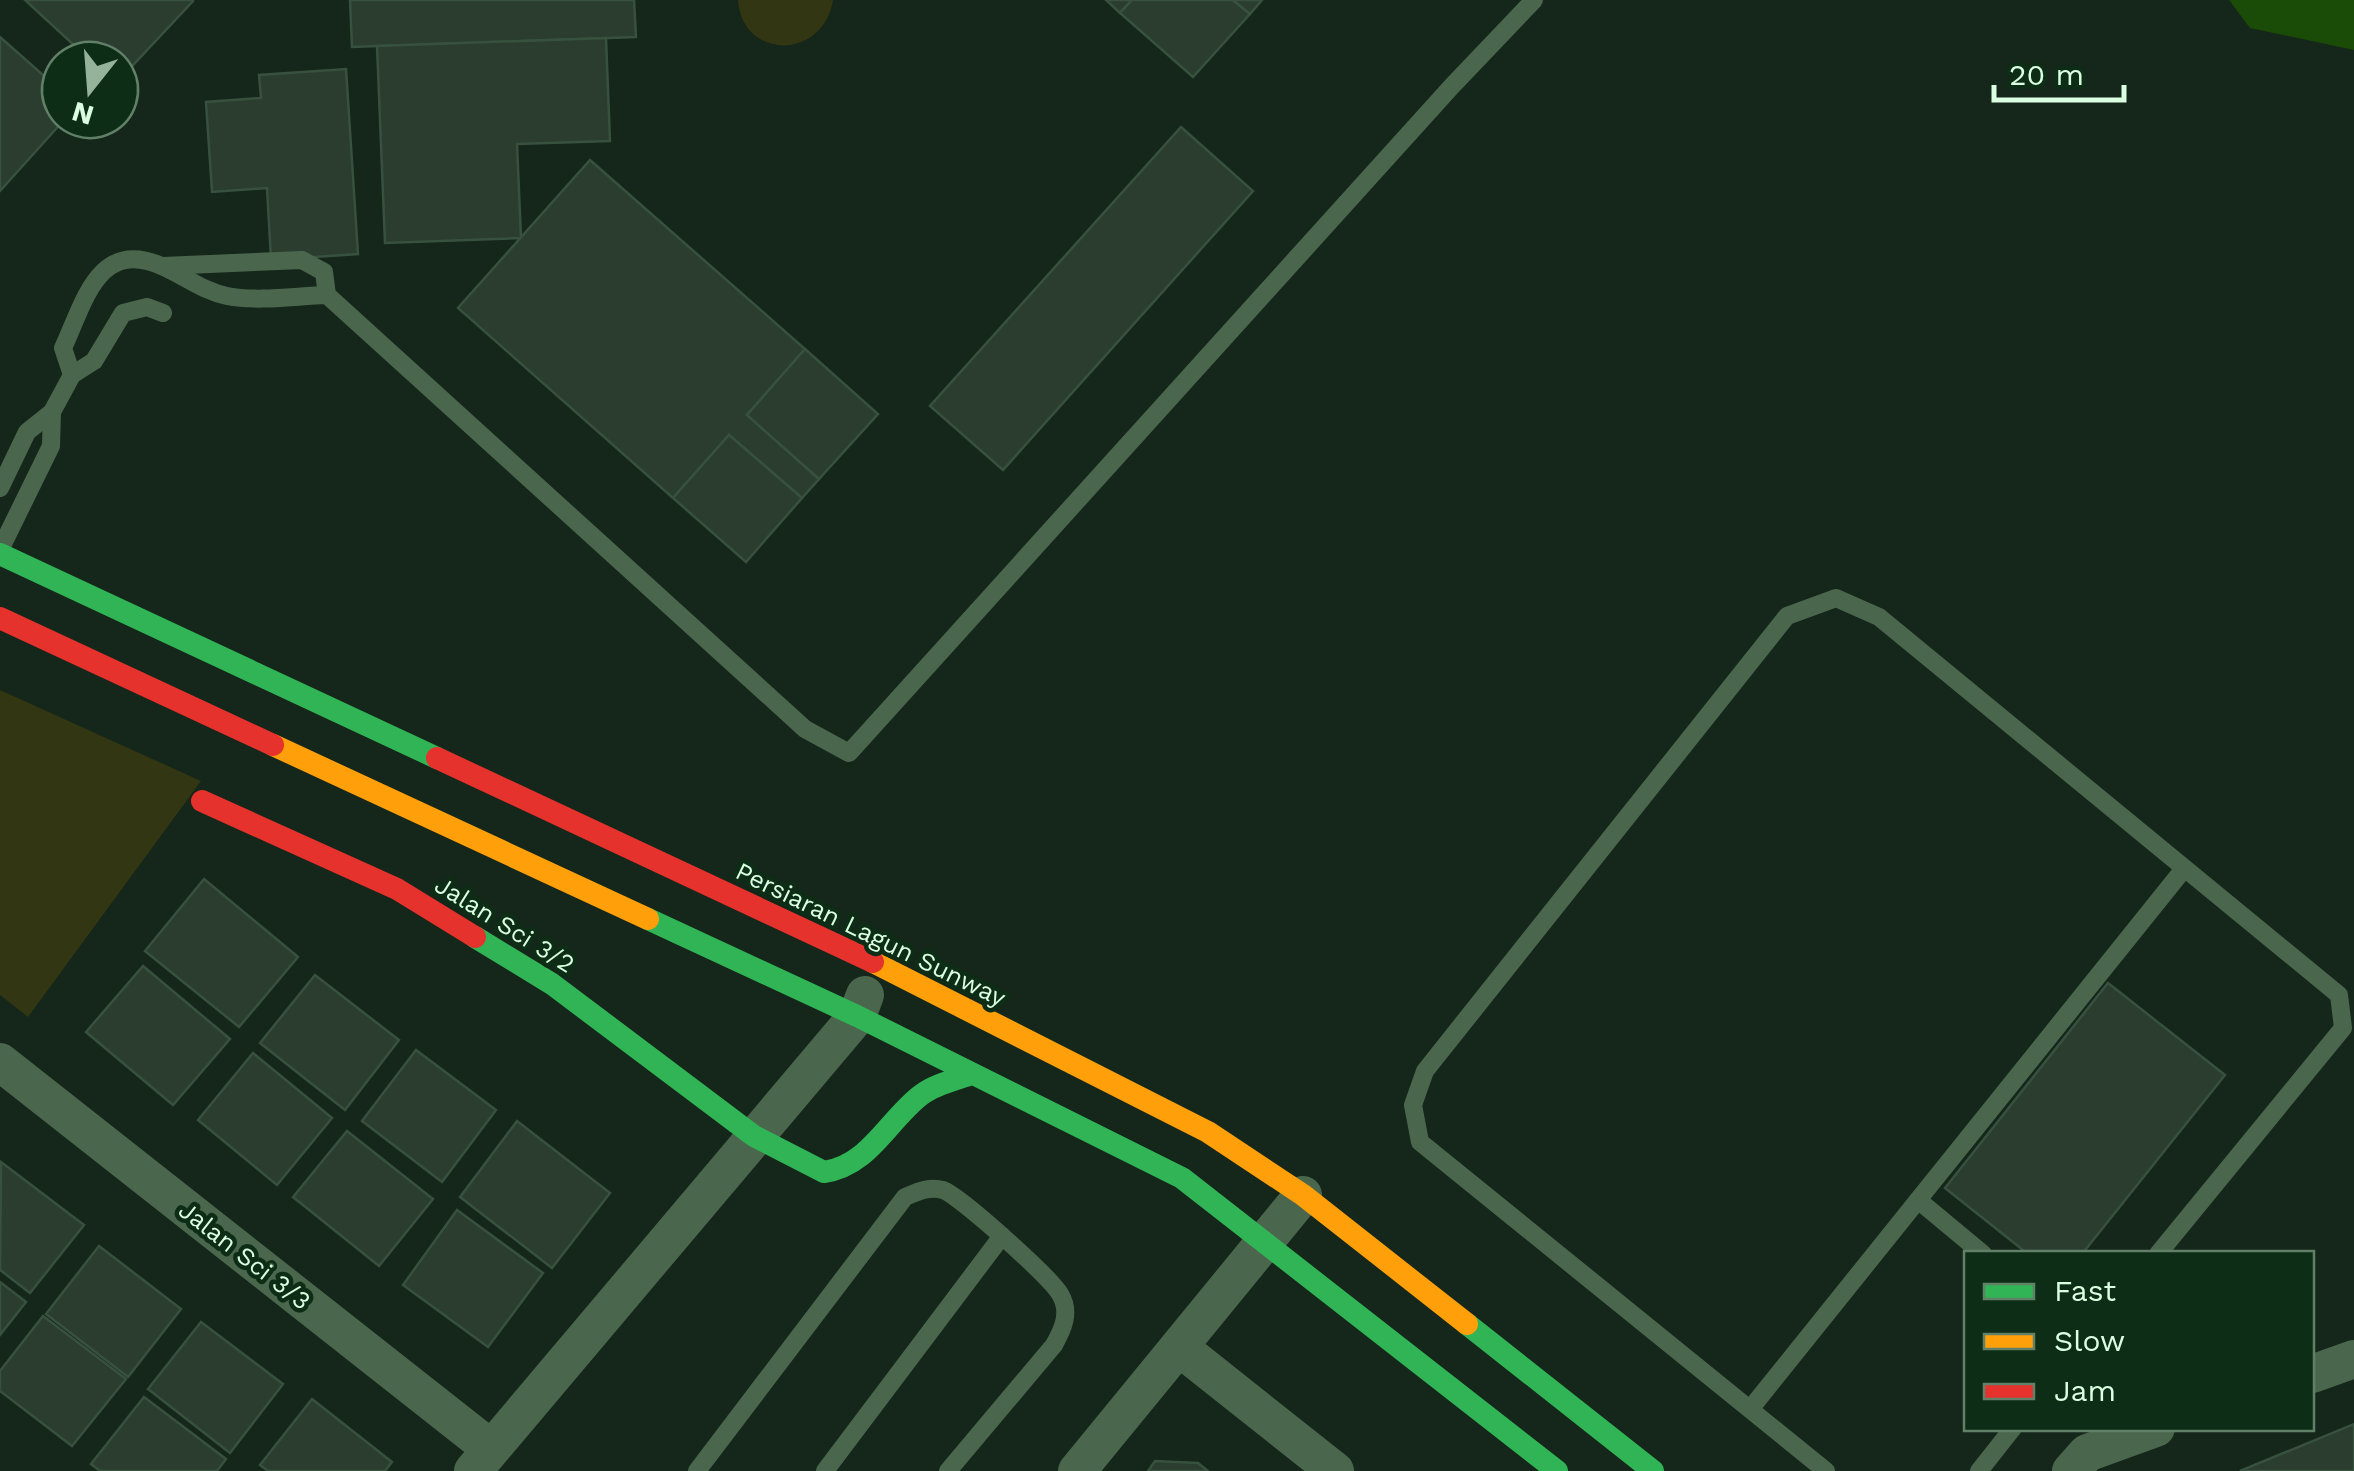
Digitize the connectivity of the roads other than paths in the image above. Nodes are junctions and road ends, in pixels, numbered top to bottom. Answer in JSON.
{"nodes":[{"id":1,"x":1534,"y":0,"type":"edge"},
{"id":2,"x":163,"y":266,"type":"junction"},
{"id":3,"x":327,"y":295,"type":"junction"},
{"id":4,"x":162,"y":313,"type":"dead end"},
{"id":5,"x":72,"y":375,"type":"junction"},
{"id":6,"x":52,"y":412,"type":"junction"},
{"id":7,"x":0,"y":488,"type":"edge"},
{"id":8,"x":0,"y":552,"type":"edge"},
{"id":9,"x":0,"y":618,"type":"edge"},
{"id":10,"x":202,"y":801,"type":"dead end"},
{"id":11,"x":2184,"y":870,"type":"junction"},
{"id":12,"x":877,"y":964,"type":"junction"},
{"id":13,"x":857,"y":1016,"type":"junction"},
{"id":14,"x":0,"y":1062,"type":"edge"},
{"id":15,"x":972,"y":1074,"type":"junction"},
{"id":16,"x":754,"y":1136,"type":"junction"},
{"id":17,"x":1303,"y":1195,"type":"junction"},
{"id":18,"x":1918,"y":1200,"type":"junction"},
{"id":19,"x":1002,"y":1236,"type":"junction"},
{"id":20,"x":1266,"y":1242,"type":"junction"},
{"id":21,"x":1979,"y":1251,"type":"edge"},
{"id":22,"x":2160,"y":1251,"type":"edge"},
{"id":23,"x":1180,"y":1348,"type":"junction"},
{"id":24,"x":2354,"y":1359,"type":"edge"},
{"id":25,"x":2314,"y":1373,"type":"edge"},
{"id":26,"x":1751,"y":1408,"type":"junction"},
{"id":27,"x":2011,"y":1431,"type":"edge"},
{"id":28,"x":2148,"y":1431,"type":"edge"},
{"id":29,"x":482,"y":1460,"type":"edge"},
{"id":30,"x":702,"y":1470,"type":"edge"},
{"id":31,"x":825,"y":1471,"type":"edge"},
{"id":32,"x":948,"y":1471,"type":"edge"},
{"id":33,"x":1077,"y":1471,"type":"edge"},
{"id":34,"x":1335,"y":1471,"type":"edge"},
{"id":35,"x":1556,"y":1471,"type":"edge"},
{"id":36,"x":1654,"y":1471,"type":"edge"},
{"id":37,"x":1826,"y":1471,"type":"edge"},
{"id":38,"x":1978,"y":1471,"type":"edge"},
{"id":39,"x":2070,"y":1471,"type":"edge"}],
"edges":[{"from":1,"to":3,"type":"lane"},
{"from":2,"to":3,"type":"lane"},
{"from":2,"to":3,"type":"lane"},
{"from":2,"to":5,"type":"lane"},
{"from":4,"to":5,"type":"lane"},
{"from":5,"to":6,"type":"lane"},
{"from":6,"to":7,"type":"lane"},
{"from":6,"to":8,"type":"lane"},
{"from":8,"to":12,"type":"main road","name":"Persiaran Lagun Sunway"},
{"from":9,"to":13,"type":"main road"},
{"from":10,"to":16,"type":"main road","name":"Jalan Sci 3/2"},
{"from":11,"to":18,"type":"lane"},
{"from":11,"to":22,"type":"lane"},
{"from":11,"to":26,"type":"lane"},
{"from":12,"to":13,"type":"street"},
{"from":12,"to":17,"type":"main road","name":"Persiaran Lagun Sunway"},
{"from":13,"to":15,"type":"main road"},
{"from":13,"to":16,"type":"street"},
{"from":14,"to":29,"type":"street","name":"Jalan Sci 3/3"},
{"from":15,"to":16,"type":"main road","name":"Jalan Sci 3/2"},
{"from":15,"to":20,"type":"main road"},
{"from":16,"to":29,"type":"street"},
{"from":17,"to":20,"type":"street"},
{"from":17,"to":36,"type":"main road","name":"Persiaran Lagun Sunway"},
{"from":18,"to":21,"type":"lane"},
{"from":18,"to":26,"type":"lane"},
{"from":19,"to":30,"type":"lane"},
{"from":19,"to":31,"type":"lane"},
{"from":19,"to":32,"type":"lane"},
{"from":20,"to":23,"type":"street"},
{"from":20,"to":35,"type":"main road"},
{"from":23,"to":33,"type":"street"},
{"from":23,"to":34,"type":"street"},
{"from":24,"to":25,"type":"street"},
{"from":26,"to":37,"type":"lane"},
{"from":27,"to":38,"type":"lane"},
{"from":28,"to":39,"type":"street"}]}
